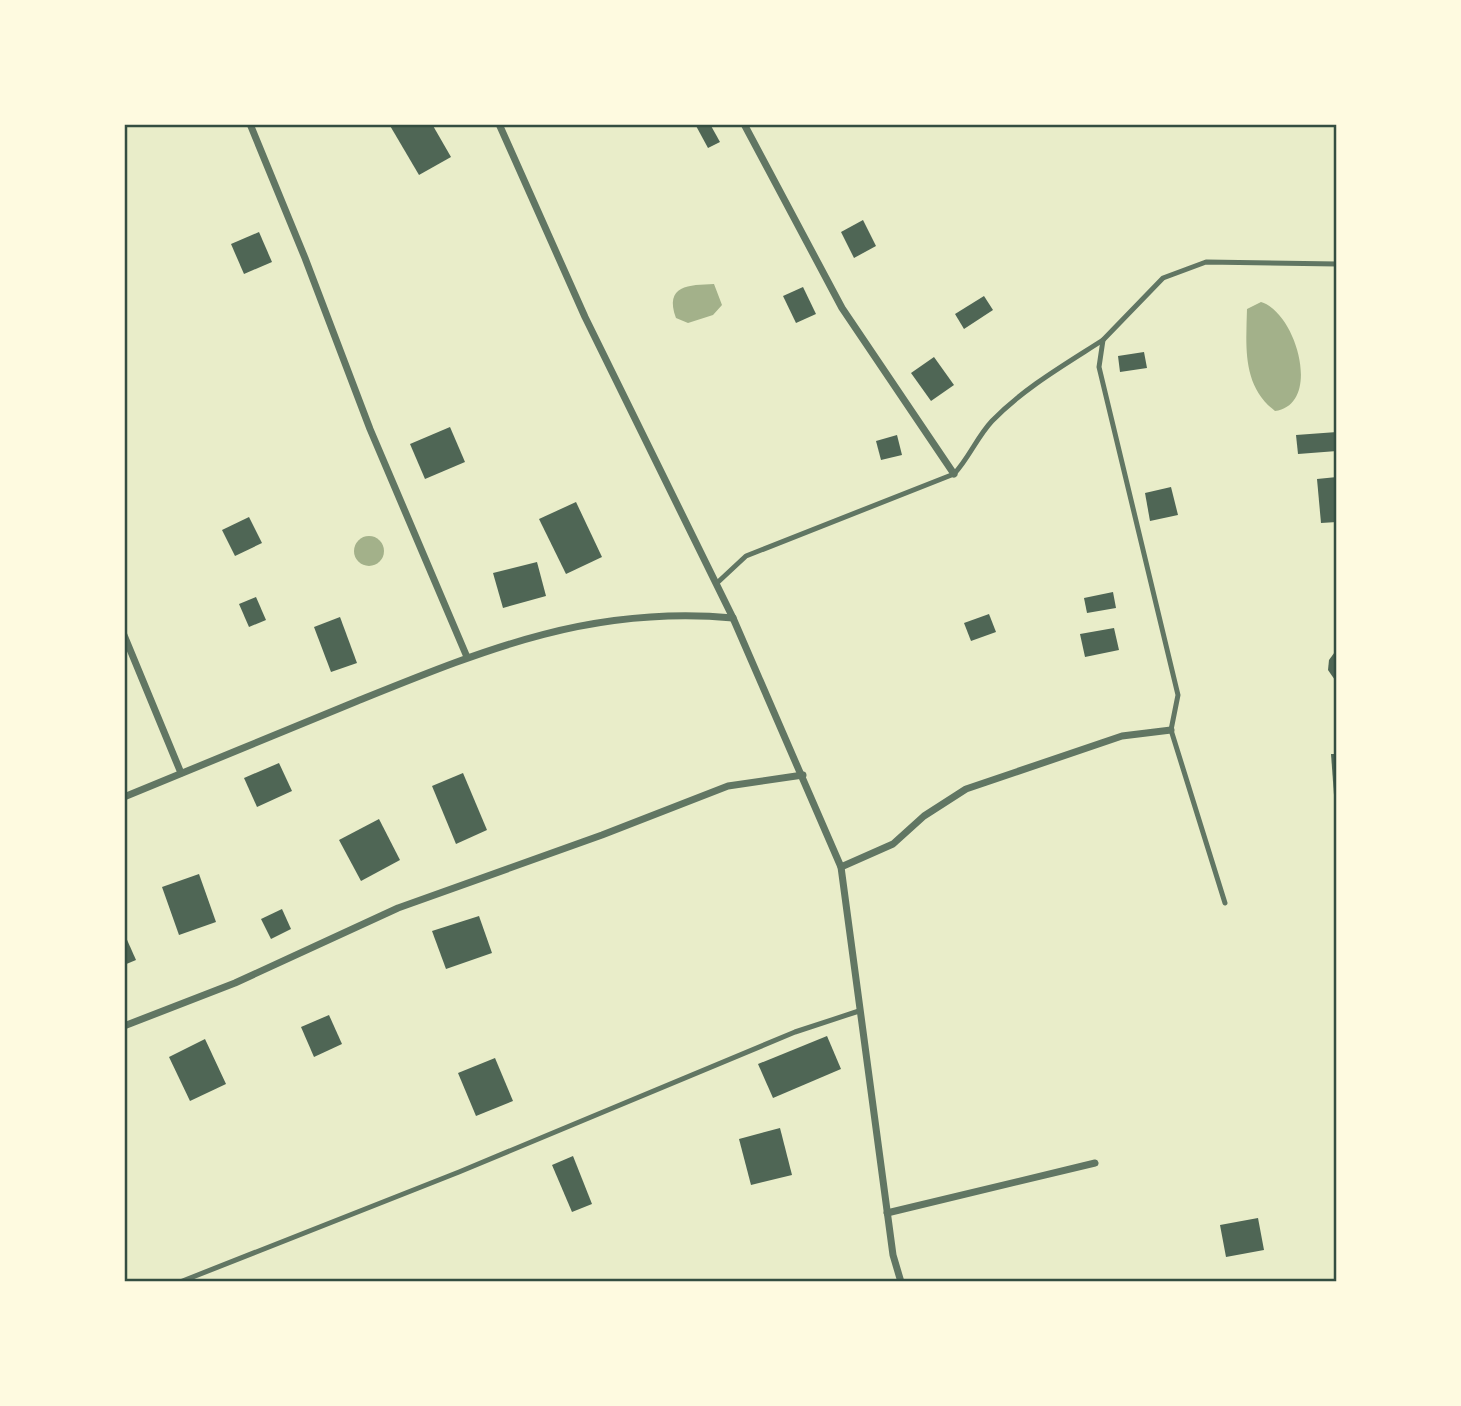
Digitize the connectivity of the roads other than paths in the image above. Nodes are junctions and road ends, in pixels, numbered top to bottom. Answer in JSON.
{"nodes":[{"id":1,"x":250,"y":124,"type":"edge"},
{"id":2,"x":499,"y":124,"type":"edge"},
{"id":3,"x":744,"y":124,"type":"edge"},
{"id":4,"x":1337,"y":264,"type":"edge"},
{"id":5,"x":1102,"y":340,"type":"junction"},
{"id":6,"x":954,"y":474,"type":"junction"},
{"id":7,"x":717,"y":583,"type":"junction"},
{"id":8,"x":733,"y":618,"type":"junction"},
{"id":9,"x":124,"y":635,"type":"edge"},
{"id":10,"x":467,"y":657,"type":"junction"},
{"id":11,"x":1171,"y":730,"type":"junction"},
{"id":12,"x":181,"y":773,"type":"junction"},
{"id":13,"x":803,"y":775,"type":"junction"},
{"id":14,"x":124,"y":797,"type":"edge"},
{"id":15,"x":841,"y":867,"type":"junction"},
{"id":16,"x":1225,"y":903,"type":"dead end"},
{"id":17,"x":859,"y":1011,"type":"junction"},
{"id":18,"x":124,"y":1026,"type":"edge"},
{"id":19,"x":1095,"y":1163,"type":"dead end"},
{"id":20,"x":887,"y":1213,"type":"junction"},
{"id":21,"x":180,"y":1282,"type":"edge"},
{"id":22,"x":901,"y":1282,"type":"edge"}],
"edges":[{"from":1,"to":10,"type":"street"},
{"from":2,"to":7,"type":"street"},
{"from":3,"to":6,"type":"street"},
{"from":4,"to":5,"type":"lane"},
{"from":5,"to":6,"type":"lane"},
{"from":5,"to":11,"type":"lane"},
{"from":6,"to":7,"type":"lane"},
{"from":7,"to":8,"type":"street"},
{"from":8,"to":10,"type":"street"},
{"from":8,"to":13,"type":"street"},
{"from":9,"to":12,"type":"street"},
{"from":10,"to":12,"type":"street"},
{"from":11,"to":15,"type":"street"},
{"from":11,"to":16,"type":"lane"},
{"from":12,"to":14,"type":"street"},
{"from":13,"to":15,"type":"street"},
{"from":13,"to":18,"type":"street"},
{"from":15,"to":17,"type":"street"},
{"from":17,"to":20,"type":"street"},
{"from":17,"to":21,"type":"lane"},
{"from":19,"to":20,"type":"street"},
{"from":20,"to":22,"type":"street"}]}
